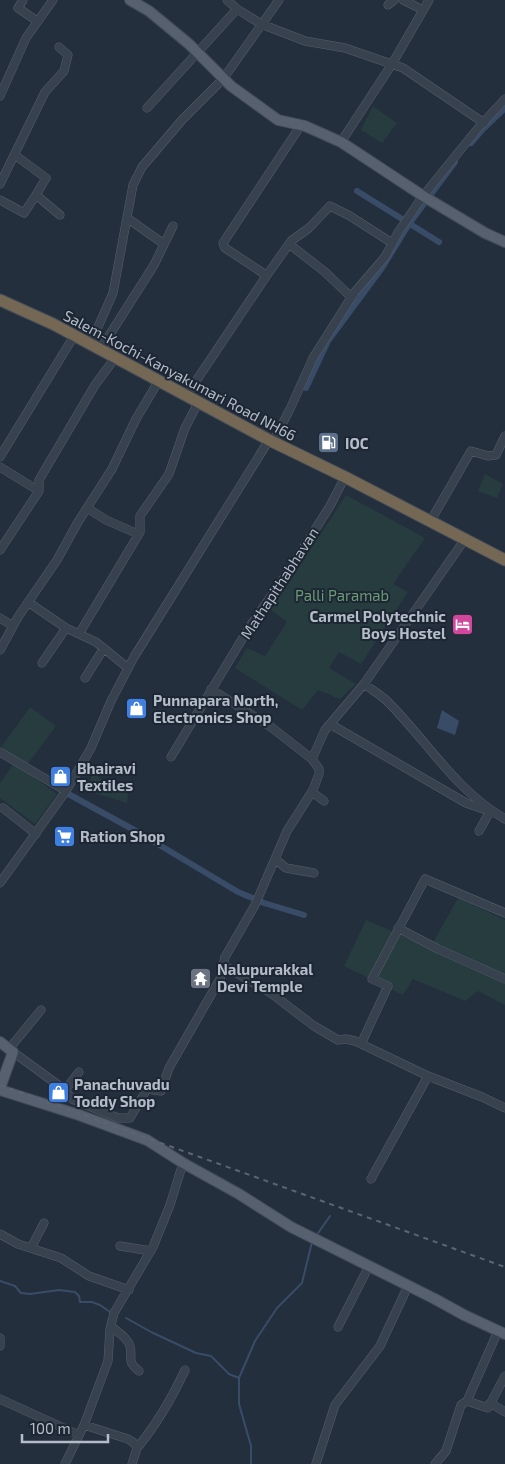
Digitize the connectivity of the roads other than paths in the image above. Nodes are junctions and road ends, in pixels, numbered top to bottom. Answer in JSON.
{"nodes":[{"id":1,"x":23,"y":0,"type":"edge"},
{"id":2,"x":53,"y":0,"type":"edge"},
{"id":3,"x":130,"y":0,"type":"edge"},
{"id":4,"x":227,"y":0,"type":"edge"},
{"id":5,"x":279,"y":0,"type":"edge"},
{"id":6,"x":403,"y":0,"type":"edge"},
{"id":7,"x":429,"y":0,"type":"edge"},
{"id":8,"x":237,"y":9,"type":"junction"},
{"id":9,"x":423,"y":10,"type":"junction"},
{"id":10,"x":37,"y":21,"type":"junction"},
{"id":11,"x":262,"y":24,"type":"junction"},
{"id":12,"x":59,"y":47,"type":"dead end"},
{"id":13,"x":198,"y":53,"type":"junction"},
{"id":14,"x":392,"y":64,"type":"junction"},
{"id":15,"x":224,"y":79,"type":"junction"},
{"id":16,"x":0,"y":96,"type":"edge"},
{"id":17,"x":505,"y":99,"type":"edge"},
{"id":18,"x":148,"y":108,"type":"dead end"},
{"id":19,"x":484,"y":123,"type":"junction"},
{"id":20,"x":301,"y":125,"type":"junction"},
{"id":21,"x":341,"y":142,"type":"junction"},
{"id":22,"x":15,"y":155,"type":"junction"},
{"id":23,"x":0,"y":184,"type":"edge"},
{"id":24,"x":36,"y":196,"type":"junction"},
{"id":25,"x":426,"y":198,"type":"junction"},
{"id":26,"x":0,"y":200,"type":"edge"},
{"id":27,"x":60,"y":215,"type":"dead end"},
{"id":28,"x":127,"y":218,"type":"junction"},
{"id":29,"x":173,"y":226,"type":"dead end"},
{"id":30,"x":504,"y":240,"type":"edge"},
{"id":31,"x":392,"y":243,"type":"junction"},
{"id":32,"x":164,"y":244,"type":"junction"},
{"id":33,"x":289,"y":244,"type":"junction"},
{"id":34,"x":264,"y":278,"type":"junction"},
{"id":35,"x":351,"y":297,"type":"junction"},
{"id":36,"x":0,"y":300,"type":"edge"},
{"id":37,"x":74,"y":336,"type":"junction"},
{"id":38,"x":90,"y":344,"type":"junction"},
{"id":39,"x":100,"y":350,"type":"junction"},
{"id":40,"x":114,"y":358,"type":"junction"},
{"id":41,"x":158,"y":382,"type":"junction"},
{"id":42,"x":186,"y":396,"type":"junction"},
{"id":43,"x":198,"y":403,"type":"junction"},
{"id":44,"x":505,"y":436,"type":"edge"},
{"id":45,"x":271,"y":441,"type":"junction"},
{"id":46,"x":0,"y":456,"type":"edge"},
{"id":47,"x":0,"y":467,"type":"edge"},
{"id":48,"x":345,"y":477,"type":"junction"},
{"id":49,"x":39,"y":492,"type":"junction"},
{"id":50,"x":87,"y":508,"type":"junction"},
{"id":51,"x":430,"y":522,"type":"junction"},
{"id":52,"x":138,"y":534,"type":"junction"},
{"id":53,"x":464,"y":539,"type":"junction"},
{"id":54,"x":0,"y":550,"type":"edge"},
{"id":55,"x":505,"y":560,"type":"edge"},
{"id":56,"x":28,"y":602,"type":"junction"},
{"id":57,"x":0,"y":618,"type":"edge"},
{"id":58,"x":13,"y":626,"type":"junction"},
{"id":59,"x":66,"y":628,"type":"junction"},
{"id":60,"x":79,"y":634,"type":"junction"},
{"id":61,"x":104,"y":648,"type":"junction"},
{"id":62,"x":0,"y":650,"type":"edge"},
{"id":63,"x":42,"y":663,"type":"dead end"},
{"id":64,"x":128,"y":668,"type":"junction"},
{"id":65,"x":85,"y":678,"type":"dead end"},
{"id":66,"x":364,"y":684,"type":"junction"},
{"id":67,"x":211,"y":689,"type":"junction"},
{"id":68,"x":330,"y":724,"type":"junction"},
{"id":69,"x":0,"y":752,"type":"edge"},
{"id":70,"x":172,"y":757,"type":"dead end"},
{"id":71,"x":312,"y":759,"type":"junction"},
{"id":72,"x":65,"y":792,"type":"junction"},
{"id":73,"x":312,"y":792,"type":"junction"},
{"id":74,"x":324,"y":800,"type":"dead end"},
{"id":75,"x":3,"y":808,"type":"dead end"},
{"id":76,"x":493,"y":812,"type":"junction"},
{"id":77,"x":505,"y":819,"type":"edge"},
{"id":78,"x":479,"y":831,"type":"dead end"},
{"id":79,"x":36,"y":834,"type":"junction"},
{"id":80,"x":275,"y":859,"type":"junction"},
{"id":81,"x":314,"y":873,"type":"dead end"},
{"id":82,"x":0,"y":883,"type":"edge"},
{"id":83,"x":505,"y":913,"type":"edge"},
{"id":84,"x":398,"y":928,"type":"junction"},
{"id":85,"x":223,"y":965,"type":"junction"},
{"id":86,"x":505,"y":978,"type":"edge"},
{"id":87,"x":41,"y":1010,"type":"dead end"},
{"id":88,"x":0,"y":1042,"type":"edge"},
{"id":89,"x":361,"y":1044,"type":"junction"},
{"id":90,"x":11,"y":1050,"type":"junction"},
{"id":91,"x":79,"y":1072,"type":"dead end"},
{"id":92,"x":428,"y":1076,"type":"junction"},
{"id":93,"x":0,"y":1089,"type":"edge"},
{"id":94,"x":65,"y":1090,"type":"junction"},
{"id":95,"x":505,"y":1108,"type":"edge"},
{"id":96,"x":183,"y":1163,"type":"junction"},
{"id":97,"x":371,"y":1179,"type":"dead end"},
{"id":98,"x":44,"y":1223,"type":"dead end"},
{"id":99,"x":0,"y":1234,"type":"edge"},
{"id":100,"x":120,"y":1246,"type":"dead end"},
{"id":101,"x":31,"y":1248,"type":"junction"},
{"id":102,"x":151,"y":1251,"type":"junction"},
{"id":103,"x":368,"y":1266,"type":"junction"},
{"id":104,"x":408,"y":1286,"type":"junction"},
{"id":105,"x":129,"y":1290,"type":"junction"},
{"id":106,"x":111,"y":1326,"type":"junction"},
{"id":107,"x":338,"y":1327,"type":"dead end"},
{"id":108,"x":502,"y":1332,"type":"edge"},
{"id":109,"x":0,"y":1338,"type":"edge"},
{"id":110,"x":0,"y":1346,"type":"edge"},
{"id":111,"x":185,"y":1370,"type":"dead end"},
{"id":112,"x":139,"y":1371,"type":"dead end"},
{"id":113,"x":505,"y":1376,"type":"edge"},
{"id":114,"x":0,"y":1399,"type":"edge"},
{"id":115,"x":467,"y":1401,"type":"junction"},
{"id":116,"x":490,"y":1403,"type":"junction"},
{"id":117,"x":505,"y":1412,"type":"edge"},
{"id":118,"x":84,"y":1425,"type":"junction"},
{"id":119,"x":79,"y":1436,"type":"junction"},
{"id":120,"x":138,"y":1448,"type":"junction"},
{"id":121,"x":65,"y":1464,"type":"edge"},
{"id":122,"x":132,"y":1464,"type":"edge"},
{"id":123,"x":316,"y":1464,"type":"edge"},
{"id":124,"x":435,"y":1464,"type":"edge"}],
"edges":[{"from":1,"to":10,"type":"street"},
{"from":2,"to":10,"type":"street"},
{"from":3,"to":13,"type":"main road"},
{"from":4,"to":8,"type":"street"},
{"from":5,"to":11,"type":"street"},
{"from":6,"to":9,"type":"street"},
{"from":7,"to":9,"type":"street"},
{"from":8,"to":11,"type":"street"},
{"from":8,"to":13,"type":"street"},
{"from":9,"to":14,"type":"street"},
{"from":10,"to":16,"type":"street"},
{"from":11,"to":14,"type":"street"},
{"from":11,"to":15,"type":"street"},
{"from":12,"to":22,"type":"street"},
{"from":13,"to":15,"type":"main road"},
{"from":13,"to":18,"type":"street"},
{"from":14,"to":19,"type":"street"},
{"from":14,"to":21,"type":"street"},
{"from":15,"to":20,"type":"main road"},
{"from":15,"to":28,"type":"street"},
{"from":17,"to":19,"type":"street"},
{"from":19,"to":25,"type":"street"},
{"from":20,"to":21,"type":"main road"},
{"from":20,"to":34,"type":"street"},
{"from":21,"to":25,"type":"main road"},
{"from":22,"to":23,"type":"street"},
{"from":22,"to":24,"type":"street"},
{"from":24,"to":26,"type":"street"},
{"from":24,"to":27,"type":"street"},
{"from":25,"to":30,"type":"main road"},
{"from":25,"to":31,"type":"street"},
{"from":28,"to":32,"type":"street"},
{"from":28,"to":38,"type":"street"},
{"from":29,"to":32,"type":"street"},
{"from":31,"to":33,"type":"street"},
{"from":31,"to":35,"type":"street"},
{"from":32,"to":39,"type":"street"},
{"from":33,"to":34,"type":"street"},
{"from":33,"to":35,"type":"street"},
{"from":34,"to":42,"type":"street"},
{"from":35,"to":45,"type":"street"},
{"from":36,"to":37,"type":"highway","name":"Salem-Kochi-Kanyakumari Road NH66"},
{"from":37,"to":38,"type":"highway","name":"Salem-Kochi-Kanyakumari Road NH66"},
{"from":37,"to":46,"type":"street"},
{"from":38,"to":39,"type":"highway","name":"Salem-Kochi-Kanyakumari Road NH66"},
{"from":39,"to":40,"type":"highway","name":"Salem-Kochi-Kanyakumari Road NH66"},
{"from":40,"to":41,"type":"highway","name":"Salem-Kochi-Kanyakumari Road NH66"},
{"from":40,"to":49,"type":"street"},
{"from":41,"to":42,"type":"highway","name":"Salem-Kochi-Kanyakumari Road NH66"},
{"from":41,"to":50,"type":"street"},
{"from":42,"to":43,"type":"highway","name":"Salem-Kochi-Kanyakumari Road NH66"},
{"from":43,"to":45,"type":"highway","name":"Salem-Kochi-Kanyakumari Road NH66"},
{"from":43,"to":52,"type":"street"},
{"from":44,"to":51,"type":"street"},
{"from":45,"to":48,"type":"highway","name":"Salem-Kochi-Kanyakumari Road NH66"},
{"from":45,"to":64,"type":"street"},
{"from":47,"to":49,"type":"street"},
{"from":48,"to":51,"type":"highway","name":"Salem-Kochi-Kanyakumari Road NH66"},
{"from":48,"to":67,"type":"street","name":"Mathapithabhavan"},
{"from":49,"to":54,"type":"street"},
{"from":50,"to":52,"type":"street"},
{"from":50,"to":56,"type":"street"},
{"from":51,"to":53,"type":"highway","name":"Salem-Kochi-Kanyakumari Road NH66"},
{"from":52,"to":60,"type":"street"},
{"from":53,"to":55,"type":"highway","name":"Salem-Kochi-Kanyakumari Road NH66"},
{"from":53,"to":66,"type":"street"},
{"from":56,"to":58,"type":"street"},
{"from":56,"to":59,"type":"street"},
{"from":57,"to":58,"type":"street"},
{"from":58,"to":62,"type":"street"},
{"from":59,"to":60,"type":"street"},
{"from":59,"to":63,"type":"street"},
{"from":60,"to":61,"type":"street"},
{"from":61,"to":64,"type":"street"},
{"from":61,"to":65,"type":"street"},
{"from":64,"to":72,"type":"street"},
{"from":66,"to":68,"type":"street"},
{"from":66,"to":76,"type":"street"},
{"from":67,"to":70,"type":"street","name":"Mathapithabhavan"},
{"from":67,"to":71,"type":"street"},
{"from":68,"to":71,"type":"street"},
{"from":68,"to":76,"type":"street"},
{"from":69,"to":72,"type":"street"},
{"from":71,"to":73,"type":"street"},
{"from":72,"to":79,"type":"street"},
{"from":73,"to":74,"type":"street"},
{"from":73,"to":80,"type":"street"},
{"from":75,"to":79,"type":"street"},
{"from":76,"to":77,"type":"street"},
{"from":76,"to":78,"type":"street"},
{"from":79,"to":82,"type":"street"},
{"from":80,"to":81,"type":"street"},
{"from":80,"to":85,"type":"street"},
{"from":83,"to":84,"type":"street"},
{"from":84,"to":86,"type":"street"},
{"from":84,"to":89,"type":"street"},
{"from":85,"to":89,"type":"street"},
{"from":85,"to":94,"type":"street"},
{"from":87,"to":90,"type":"street"},
{"from":88,"to":90,"type":"main road"},
{"from":89,"to":92,"type":"street"},
{"from":90,"to":93,"type":"main road"},
{"from":90,"to":94,"type":"street"},
{"from":91,"to":94,"type":"street"},
{"from":92,"to":95,"type":"street"},
{"from":92,"to":97,"type":"street"},
{"from":93,"to":96,"type":"main road"},
{"from":96,"to":102,"type":"street"},
{"from":96,"to":103,"type":"main road"},
{"from":98,"to":101,"type":"street"},
{"from":99,"to":101,"type":"street"},
{"from":100,"to":102,"type":"street"},
{"from":101,"to":105,"type":"street"},
{"from":102,"to":105,"type":"street"},
{"from":103,"to":104,"type":"main road"},
{"from":103,"to":107,"type":"street"},
{"from":104,"to":108,"type":"main road"},
{"from":104,"to":123,"type":"street"},
{"from":105,"to":106,"type":"street"},
{"from":106,"to":112,"type":"street"},
{"from":106,"to":118,"type":"street"},
{"from":108,"to":115,"type":"street"},
{"from":109,"to":110,"type":"street"},
{"from":111,"to":120,"type":"street"},
{"from":113,"to":116,"type":"street"},
{"from":114,"to":119,"type":"street"},
{"from":115,"to":116,"type":"street"},
{"from":115,"to":124,"type":"street"},
{"from":116,"to":117,"type":"street"},
{"from":118,"to":119,"type":"street"},
{"from":118,"to":120,"type":"street"},
{"from":119,"to":121,"type":"street"},
{"from":120,"to":122,"type":"street"}]}
